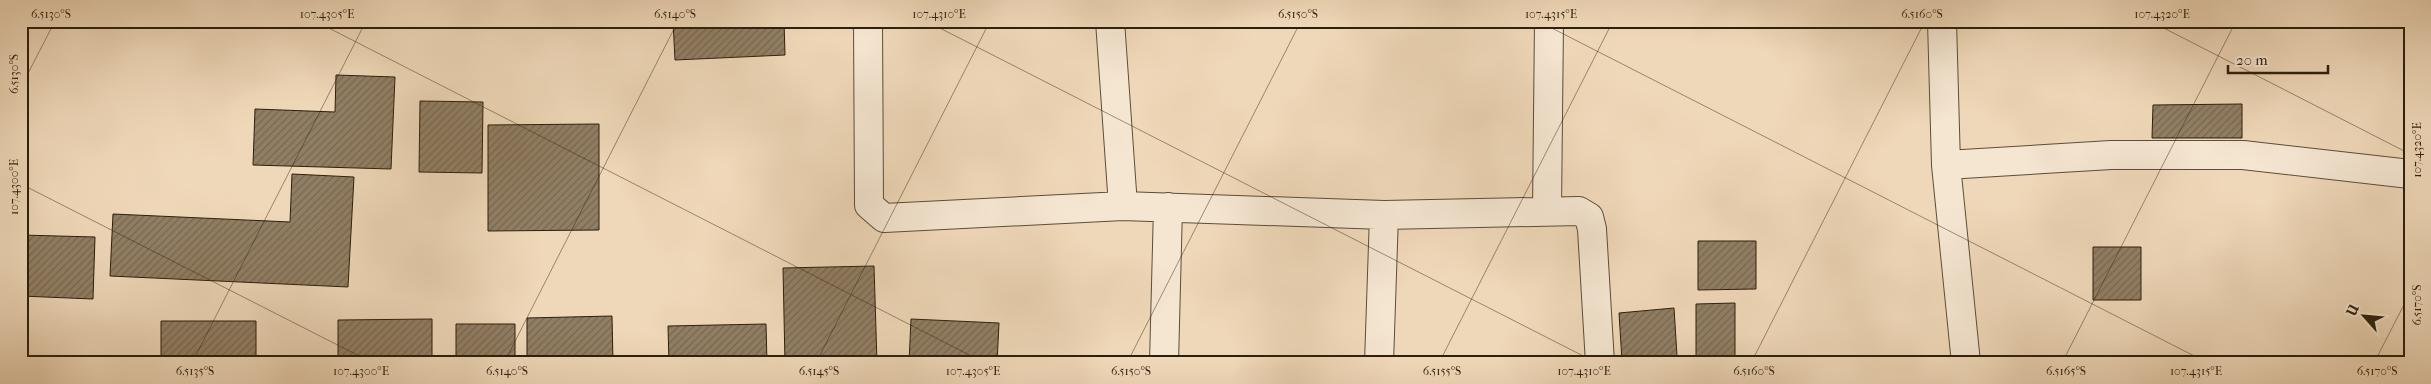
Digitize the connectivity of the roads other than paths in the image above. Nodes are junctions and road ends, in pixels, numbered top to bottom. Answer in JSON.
{"nodes":[{"id":1,"x":868,"y":21,"type":"edge"},
{"id":2,"x":1110,"y":21,"type":"edge"},
{"id":3,"x":1549,"y":21,"type":"edge"},
{"id":4,"x":1942,"y":21,"type":"edge"},
{"id":5,"x":1946,"y":165,"type":"junction"},
{"id":6,"x":2410,"y":174,"type":"edge"},
{"id":7,"x":1124,"y":206,"type":"junction"},
{"id":8,"x":1168,"y":207,"type":"junction"},
{"id":9,"x":1547,"y":210,"type":"junction"},
{"id":10,"x":1384,"y":215,"type":"junction"},
{"id":11,"x":1164,"y":363,"type":"edge"},
{"id":12,"x":1379,"y":363,"type":"edge"},
{"id":13,"x":1600,"y":363,"type":"edge"},
{"id":14,"x":1966,"y":363,"type":"edge"}],
"edges":[{"from":1,"to":7,"type":"street"},
{"from":2,"to":7,"type":"street"},
{"from":3,"to":9,"type":"street"},
{"from":4,"to":5,"type":"street"},
{"from":5,"to":6,"type":"street"},
{"from":5,"to":14,"type":"street"},
{"from":7,"to":8,"type":"street"},
{"from":8,"to":10,"type":"street"},
{"from":8,"to":11,"type":"street"},
{"from":9,"to":10,"type":"street"},
{"from":9,"to":13,"type":"street"},
{"from":10,"to":12,"type":"street"}]}
